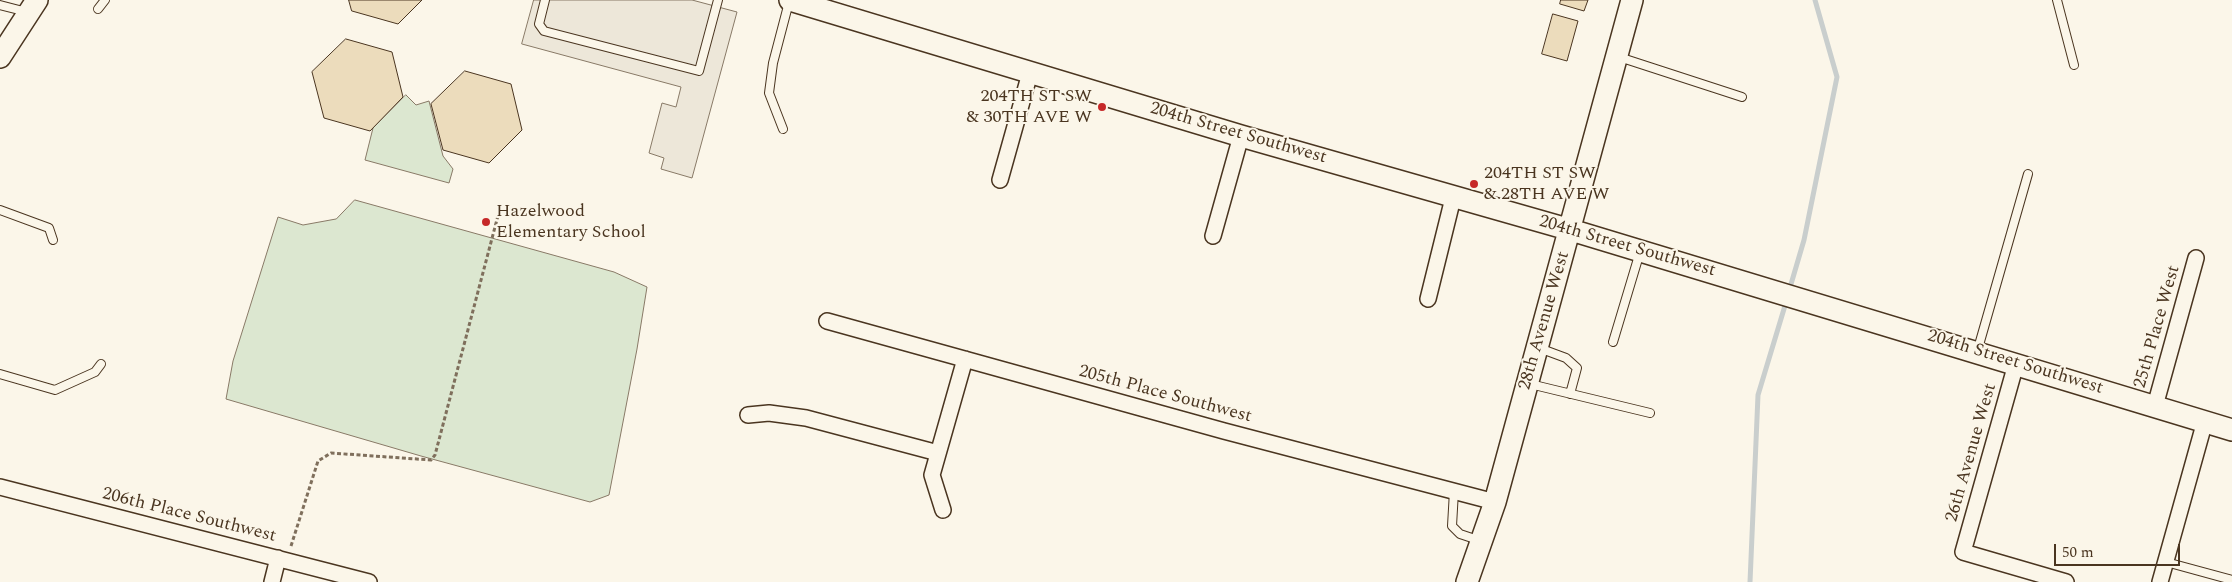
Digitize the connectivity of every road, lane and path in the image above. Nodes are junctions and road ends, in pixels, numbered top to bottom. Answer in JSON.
{"nodes":[{"id":1,"x":105,"y":0,"type":"edge"},
{"id":2,"x":545,"y":0,"type":"edge"},
{"id":3,"x":718,"y":0,"type":"edge"},
{"id":4,"x":790,"y":0,"type":"edge"},
{"id":5,"x":1632,"y":0,"type":"edge"},
{"id":6,"x":2057,"y":0,"type":"edge"},
{"id":7,"x":0,"y":5,"type":"edge"},
{"id":8,"x":33,"y":6,"type":"edge"},
{"id":9,"x":98,"y":9,"type":"dead end"},
{"id":10,"x":1617,"y":56,"type":"junction"},
{"id":11,"x":0,"y":57,"type":"edge"},
{"id":12,"x":2074,"y":65,"type":"dead end"},
{"id":13,"x":1030,"y":73,"type":"junction"},
{"id":14,"x":1742,"y":97,"type":"dead end"},
{"id":15,"x":783,"y":129,"type":"dead end"},
{"id":16,"x":1241,"y":136,"type":"junction"},
{"id":17,"x":2028,"y":174,"type":"dead end"},
{"id":18,"x":1000,"y":180,"type":"dead end"},
{"id":19,"x":1454,"y":198,"type":"junction"},
{"id":20,"x":500,"y":208,"type":"dead end"},
{"id":21,"x":0,"y":210,"type":"edge"},
{"id":22,"x":1570,"y":230,"type":"junction"},
{"id":23,"x":1213,"y":236,"type":"dead end"},
{"id":24,"x":54,"y":240,"type":"dead end"},
{"id":25,"x":1640,"y":250,"type":"junction"},
{"id":26,"x":2196,"y":258,"type":"dead end"},
{"id":27,"x":1428,"y":299,"type":"dead end"},
{"id":28,"x":827,"y":321,"type":"dead end"},
{"id":29,"x":1613,"y":342,"type":"dead end"},
{"id":30,"x":1538,"y":348,"type":"junction"},
{"id":31,"x":1977,"y":352,"type":"junction"},
{"id":32,"x":965,"y":359,"type":"junction"},
{"id":33,"x":101,"y":364,"type":"dead end"},
{"id":34,"x":2016,"y":364,"type":"junction"},
{"id":35,"x":0,"y":374,"type":"edge"},
{"id":36,"x":1528,"y":384,"type":"junction"},
{"id":37,"x":1570,"y":394,"type":"junction"},
{"id":38,"x":2155,"y":406,"type":"junction"},
{"id":39,"x":1650,"y":413,"type":"dead end"},
{"id":40,"x":748,"y":415,"type":"dead end"},
{"id":41,"x":2205,"y":422,"type":"junction"},
{"id":42,"x":2232,"y":430,"type":"edge"},
{"id":43,"x":938,"y":453,"type":"junction"},
{"id":44,"x":0,"y":487,"type":"edge"},
{"id":45,"x":1454,"y":491,"type":"junction"},
{"id":46,"x":1495,"y":502,"type":"junction"},
{"id":47,"x":943,"y":510,"type":"dead end"},
{"id":48,"x":1482,"y":541,"type":"junction"},
{"id":49,"x":278,"y":558,"type":"junction"},
{"id":50,"x":2166,"y":562,"type":"junction"},
{"id":51,"x":2232,"y":580,"type":"edge"},
{"id":52,"x":272,"y":582,"type":"edge"},
{"id":53,"x":369,"y":582,"type":"edge"},
{"id":54,"x":1467,"y":582,"type":"edge"},
{"id":55,"x":2066,"y":582,"type":"edge"},
{"id":56,"x":2160,"y":582,"type":"edge"}],
"edges":[{"from":1,"to":9,"type":"lane"},
{"from":2,"to":3,"type":"lane"},
{"from":4,"to":13,"type":"street","name":"204th Street Southwest"},
{"from":4,"to":15,"type":"lane"},
{"from":5,"to":10,"type":"street","name":"28th Avenue West"},
{"from":6,"to":12,"type":"lane"},
{"from":7,"to":8,"type":"lane"},
{"from":8,"to":11,"type":"street"},
{"from":10,"to":14,"type":"lane"},
{"from":10,"to":22,"type":"street","name":"28th Avenue West"},
{"from":13,"to":16,"type":"street","name":"204th Street Southwest"},
{"from":13,"to":18,"type":"street"},
{"from":16,"to":19,"type":"street","name":"204th Street Southwest"},
{"from":16,"to":23,"type":"street"},
{"from":17,"to":31,"type":"lane"},
{"from":19,"to":22,"type":"street","name":"204th Street Southwest"},
{"from":19,"to":27,"type":"street"},
{"from":20,"to":49,"type":"path"},
{"from":21,"to":24,"type":"lane"},
{"from":22,"to":25,"type":"street","name":"204th Street Southwest"},
{"from":22,"to":30,"type":"street","name":"28th Avenue West"},
{"from":25,"to":29,"type":"lane"},
{"from":25,"to":31,"type":"street","name":"204th Street Southwest"},
{"from":26,"to":38,"type":"street","name":"25th Place West"},
{"from":28,"to":32,"type":"street","name":"205th Place Southwest"},
{"from":30,"to":36,"type":"street","name":"28th Avenue West"},
{"from":30,"to":37,"type":"lane"},
{"from":31,"to":34,"type":"street","name":"204th Street Southwest"},
{"from":32,"to":43,"type":"street"},
{"from":32,"to":45,"type":"street","name":"205th Place Southwest"},
{"from":33,"to":35,"type":"lane"},
{"from":34,"to":38,"type":"street","name":"204th Street Southwest"},
{"from":34,"to":55,"type":"street","name":"26th Avenue West"},
{"from":36,"to":37,"type":"lane"},
{"from":36,"to":46,"type":"street","name":"28th Avenue West"},
{"from":37,"to":39,"type":"lane"},
{"from":38,"to":41,"type":"street","name":"204th Street Southwest"},
{"from":40,"to":43,"type":"street"},
{"from":41,"to":42,"type":"street","name":"204th Street Southwest"},
{"from":41,"to":50,"type":"street"},
{"from":43,"to":47,"type":"street"},
{"from":44,"to":49,"type":"street","name":"206th Place Southwest"},
{"from":45,"to":46,"type":"street","name":"205th Place Southwest"},
{"from":45,"to":48,"type":"lane"},
{"from":46,"to":48,"type":"street","name":"28th Avenue West"},
{"from":48,"to":54,"type":"street","name":"28th Avenue West"},
{"from":49,"to":52,"type":"street"},
{"from":49,"to":53,"type":"street","name":"206th Place Southwest"},
{"from":50,"to":51,"type":"lane"},
{"from":50,"to":56,"type":"street"}]}
